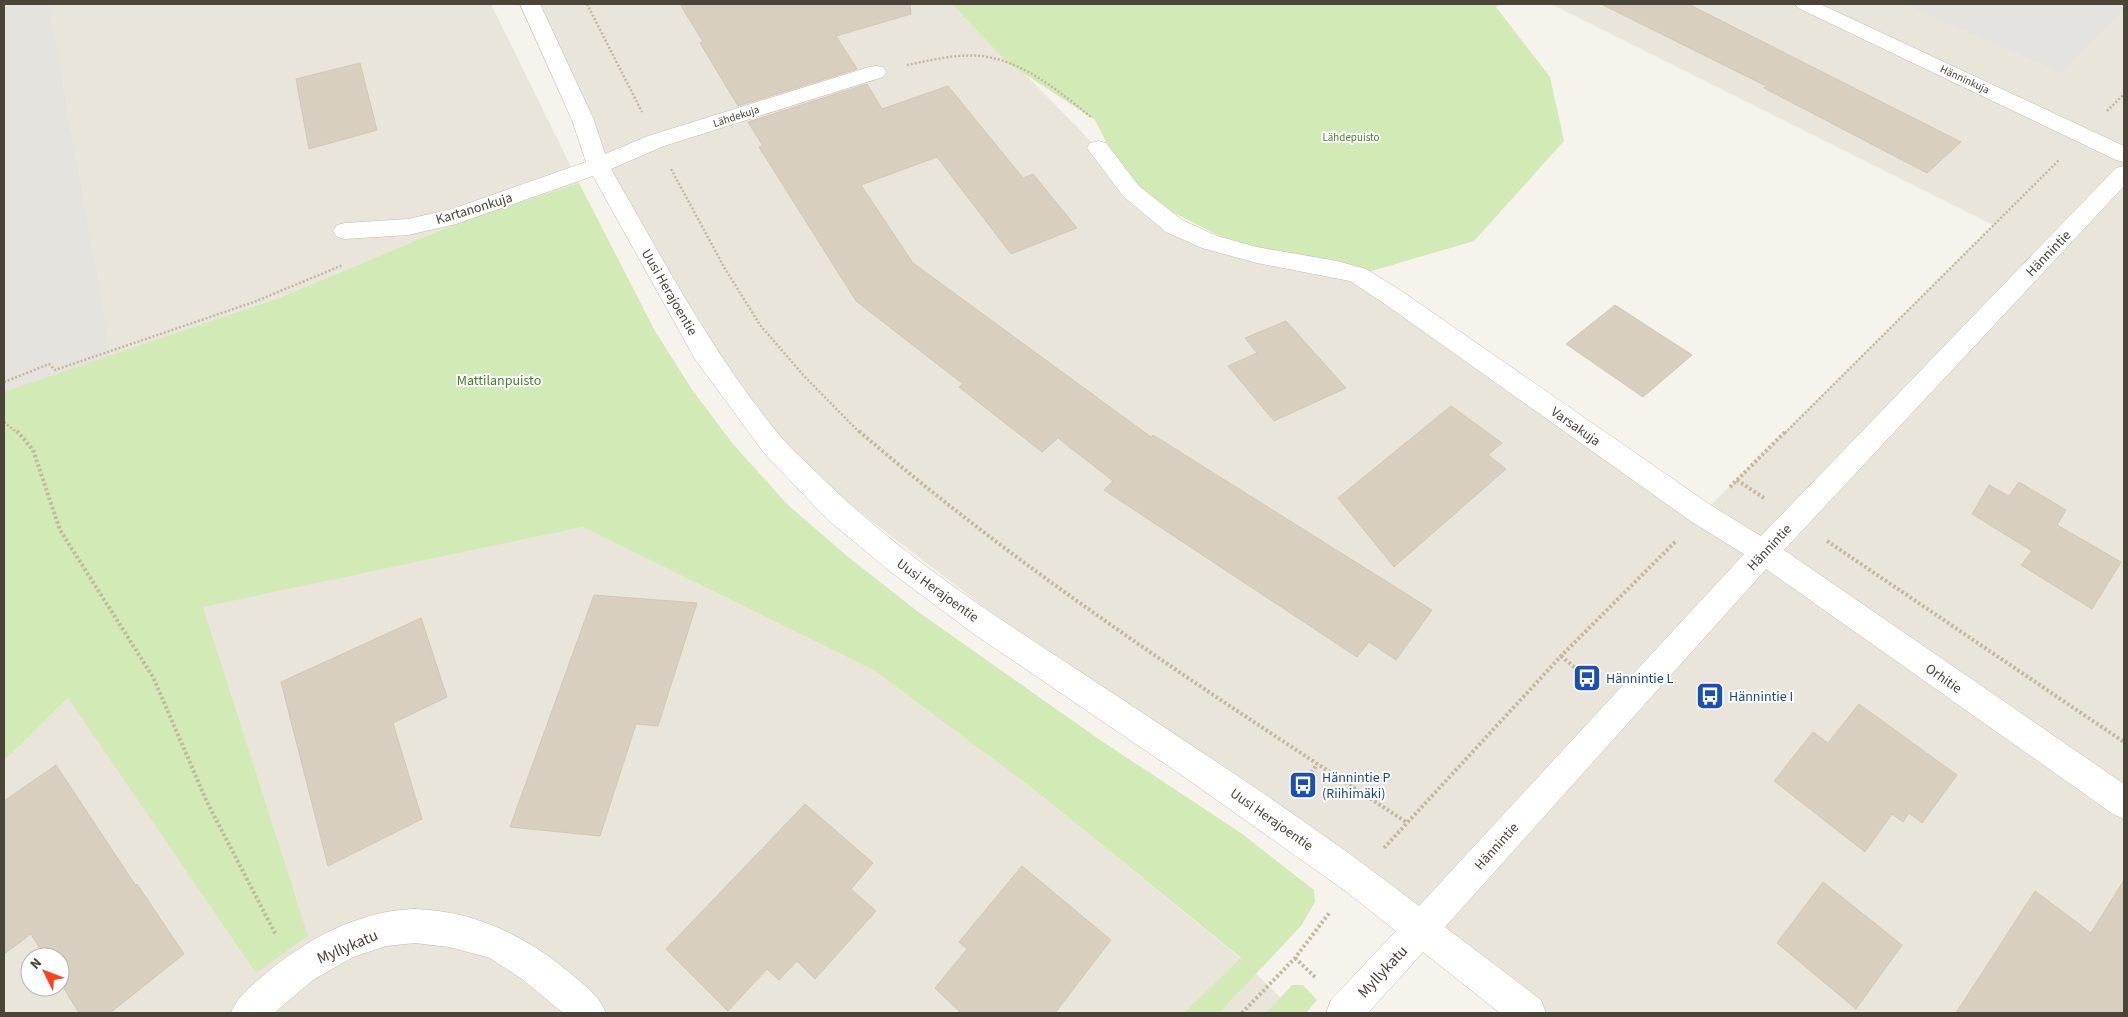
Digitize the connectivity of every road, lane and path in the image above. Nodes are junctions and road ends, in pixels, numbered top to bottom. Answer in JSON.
{"nodes":[{"id":1,"x":530,"y":4,"type":"edge"},
{"id":2,"x":587,"y":4,"type":"edge"},
{"id":3,"x":1805,"y":4,"type":"edge"},
{"id":4,"x":876,"y":72,"type":"joint"},
{"id":5,"x":2124,"y":94,"type":"edge"},
{"id":6,"x":2083,"y":135,"type":"junction"},
{"id":7,"x":656,"y":141,"type":"junction"},
{"id":8,"x":1098,"y":148,"type":"joint"},
{"id":9,"x":2124,"y":155,"type":"edge"},
{"id":10,"x":598,"y":166,"type":"junction"},
{"id":11,"x":2124,"y":173,"type":"edge"},
{"id":12,"x":345,"y":231,"type":"dead end"},
{"id":13,"x":349,"y":263,"type":"dead end"},
{"id":14,"x":4,"y":382,"type":"edge"},
{"id":15,"x":4,"y":422,"type":"edge"},
{"id":16,"x":1737,"y":480,"type":"junction"},
{"id":17,"x":1702,"y":514,"type":"junction"},
{"id":18,"x":1795,"y":519,"type":"junction"},
{"id":19,"x":1764,"y":552,"type":"junction"},
{"id":20,"x":1561,"y":656,"type":"junction"},
{"id":21,"x":1587,"y":678,"type":"dead end"},
{"id":22,"x":2124,"y":742,"type":"edge"},
{"id":23,"x":1317,"y":764,"type":"junction"},
{"id":24,"x":1302,"y":785,"type":"dead end"},
{"id":25,"x":2124,"y":804,"type":"edge"},
{"id":26,"x":1406,"y":822,"type":"junction"},
{"id":27,"x":1356,"y":878,"type":"junction"},
{"id":28,"x":1422,"y":928,"type":"junction"},
{"id":29,"x":296,"y":970,"type":"junction"},
{"id":30,"x":249,"y":1013,"type":"edge"},
{"id":31,"x":588,"y":1013,"type":"edge"},
{"id":32,"x":1242,"y":1013,"type":"edge"},
{"id":33,"x":1344,"y":1013,"type":"edge"},
{"id":34,"x":1528,"y":1013,"type":"edge"}],
"edges":[{"from":1,"to":10,"type":"street","name":"Uusi Herajoentie"},
{"from":2,"to":7,"type":"path"},
{"from":3,"to":6,"type":"street","name":"Hänninkuja"},
{"from":4,"to":7,"type":"street","name":"Lähdekuja"},
{"from":4,"to":8,"type":"path"},
{"from":5,"to":6,"type":"path"},
{"from":6,"to":9,"type":"street","name":"Hänninkuja"},
{"from":6,"to":16,"type":"path"},
{"from":7,"to":10,"type":"street","name":"Lähdekuja"},
{"from":7,"to":23,"type":"path"},
{"from":8,"to":17,"type":"street","name":"Varsakuja"},
{"from":10,"to":12,"type":"street","name":"Kartanonkuja"},
{"from":10,"to":27,"type":"street","name":"Uusi Herajoentie"},
{"from":11,"to":18,"type":"street","name":"Hännintie"},
{"from":13,"to":14,"type":"path"},
{"from":15,"to":29,"type":"path"},
{"from":16,"to":17,"type":"path"},
{"from":16,"to":18,"type":"path"},
{"from":17,"to":19,"type":"street","name":"Varsakuja"},
{"from":17,"to":20,"type":"path"},
{"from":18,"to":19,"type":"street","name":"Hännintie"},
{"from":18,"to":22,"type":"path"},
{"from":19,"to":25,"type":"street","name":"Orhitie"},
{"from":19,"to":28,"type":"street","name":"Hännintie"},
{"from":20,"to":21,"type":"path"},
{"from":20,"to":26,"type":"path"},
{"from":23,"to":24,"type":"path"},
{"from":23,"to":26,"type":"path"},
{"from":26,"to":27,"type":"path"},
{"from":27,"to":28,"type":"street","name":"Uusi Herajoentie"},
{"from":27,"to":32,"type":"path"},
{"from":28,"to":33,"type":"street","name":"Myllykatu"},
{"from":28,"to":34,"type":"street","name":"Uusi Herajoentie"},
{"from":29,"to":30,"type":"street","name":"Myllykatu"},
{"from":29,"to":31,"type":"street","name":"Myllykatu"}]}
